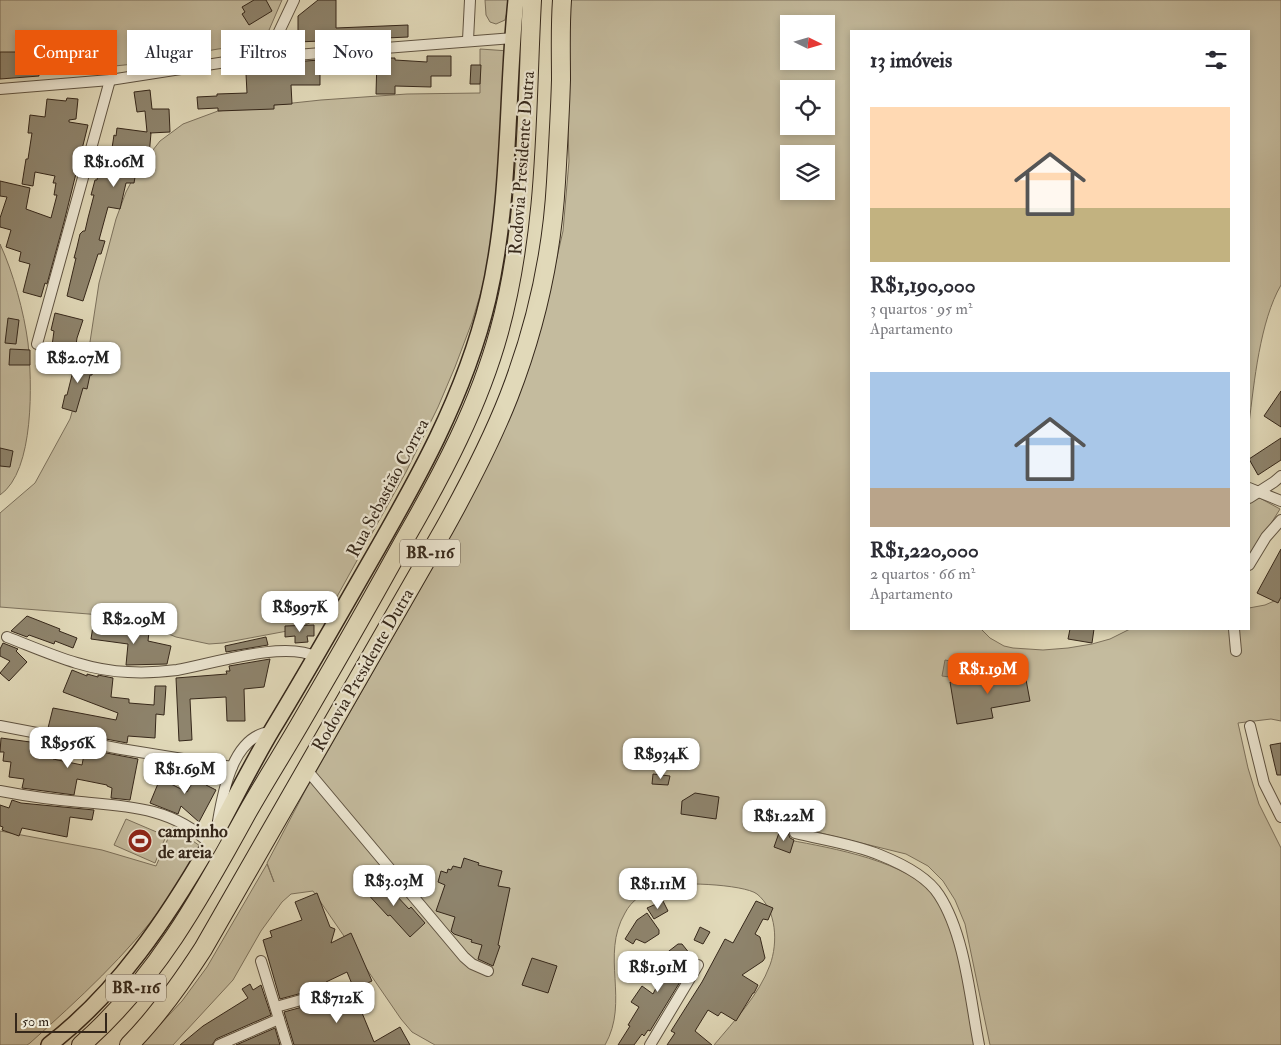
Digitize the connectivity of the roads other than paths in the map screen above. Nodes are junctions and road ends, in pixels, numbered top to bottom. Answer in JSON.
{"nodes":[{"id":1,"x":294,"y":0,"type":"edge"},
{"id":2,"x":470,"y":0,"type":"edge"},
{"id":3,"x":516,"y":0,"type":"edge"},
{"id":4,"x":532,"y":0,"type":"edge"},
{"id":5,"x":562,"y":0,"type":"edge"},
{"id":6,"x":280,"y":30,"type":"edge"},
{"id":7,"x":513,"y":38,"type":"junction"},
{"id":8,"x":468,"y":40,"type":"junction"},
{"id":9,"x":305,"y":54,"type":"edge"},
{"id":10,"x":221,"y":64,"type":"edge"},
{"id":11,"x":110,"y":80,"type":"junction"},
{"id":12,"x":0,"y":89,"type":"edge"},
{"id":13,"x":38,"y":344,"type":"dead end"},
{"id":14,"x":1281,"y":476,"type":"edge"},
{"id":15,"x":1254,"y":490,"type":"edge"},
{"id":16,"x":1281,"y":501,"type":"edge"},
{"id":17,"x":1281,"y":520,"type":"edge"},
{"id":18,"x":1250,"y":563,"type":"edge"},
{"id":19,"x":1234,"y":630,"type":"edge"},
{"id":20,"x":8,"y":637,"type":"dead end"},
{"id":21,"x":1236,"y":651,"type":"dead end"},
{"id":22,"x":316,"y":656,"type":"junction"},
{"id":23,"x":0,"y":726,"type":"edge"},
{"id":24,"x":1250,"y":726,"type":"dead end"},
{"id":25,"x":271,"y":732,"type":"junction"},
{"id":26,"x":232,"y":767,"type":"junction"},
{"id":27,"x":307,"y":770,"type":"junction"},
{"id":28,"x":0,"y":791,"type":"edge"},
{"id":29,"x":1281,"y":817,"type":"edge"},
{"id":30,"x":795,"y":833,"type":"dead end"},
{"id":31,"x":213,"y":838,"type":"junction"},
{"id":32,"x":234,"y":895,"type":"junction"},
{"id":33,"x":261,"y":961,"type":"dead end"},
{"id":34,"x":698,"y":965,"type":"dead end"},
{"id":35,"x":488,"y":971,"type":"dead end"},
{"id":36,"x":326,"y":993,"type":"dead end"},
{"id":37,"x":276,"y":1007,"type":"junction"},
{"id":38,"x":279,"y":1018,"type":"junction"},
{"id":39,"x":49,"y":1045,"type":"edge"},
{"id":40,"x":80,"y":1045,"type":"edge"},
{"id":41,"x":130,"y":1045,"type":"edge"},
{"id":42,"x":139,"y":1045,"type":"edge"},
{"id":43,"x":219,"y":1045,"type":"edge"},
{"id":44,"x":288,"y":1045,"type":"edge"},
{"id":45,"x":650,"y":1045,"type":"edge"},
{"id":46,"x":979,"y":1045,"type":"edge"}],
"edges":[{"from":1,"to":6,"type":"street"},
{"from":2,"to":8,"type":"street"},
{"from":3,"to":7,"type":"main road","name":"Rua Sebastião Correa"},
{"from":4,"to":40,"type":"highway","name":"Rodovia Presidente Dutra","number":"BR-116"},
{"from":5,"to":27,"type":"highway","name":"Rodovia Presidente Dutra","number":"BR-116"},
{"from":7,"to":8,"type":"street"},
{"from":7,"to":22,"type":"main road","name":"Rua Sebastião Correa"},
{"from":8,"to":9,"type":"street"},
{"from":10,"to":11,"type":"street"},
{"from":11,"to":12,"type":"street"},
{"from":11,"to":13,"type":"street"},
{"from":14,"to":15,"type":"street"},
{"from":15,"to":16,"type":"street"},
{"from":17,"to":18,"type":"street"},
{"from":19,"to":21,"type":"street"},
{"from":20,"to":22,"type":"street"},
{"from":22,"to":25,"type":"main road","name":"Rua Sebastião Correa"},
{"from":23,"to":26,"type":"street"},
{"from":24,"to":29,"type":"street"},
{"from":25,"to":26,"type":"street"},
{"from":25,"to":31,"type":"main road","name":"Rua Sebastião Correa"},
{"from":26,"to":31,"type":"street"},
{"from":27,"to":32,"type":"highway","name":"Rodovia Presidente Dutra","number":"BR-116"},
{"from":27,"to":35,"type":"street"},
{"from":28,"to":31,"type":"street"},
{"from":30,"to":46,"type":"street"},
{"from":31,"to":39,"type":"main road","name":"Rua Sebastião Correa"},
{"from":32,"to":41,"type":"highway","name":"Rodovia Presidente Dutra","number":"BR-116"},
{"from":32,"to":42,"type":"highway"},
{"from":33,"to":37,"type":"street"},
{"from":34,"to":45,"type":"street"},
{"from":36,"to":37,"type":"street"},
{"from":37,"to":38,"type":"street"},
{"from":38,"to":43,"type":"street"},
{"from":38,"to":44,"type":"street"}]}
